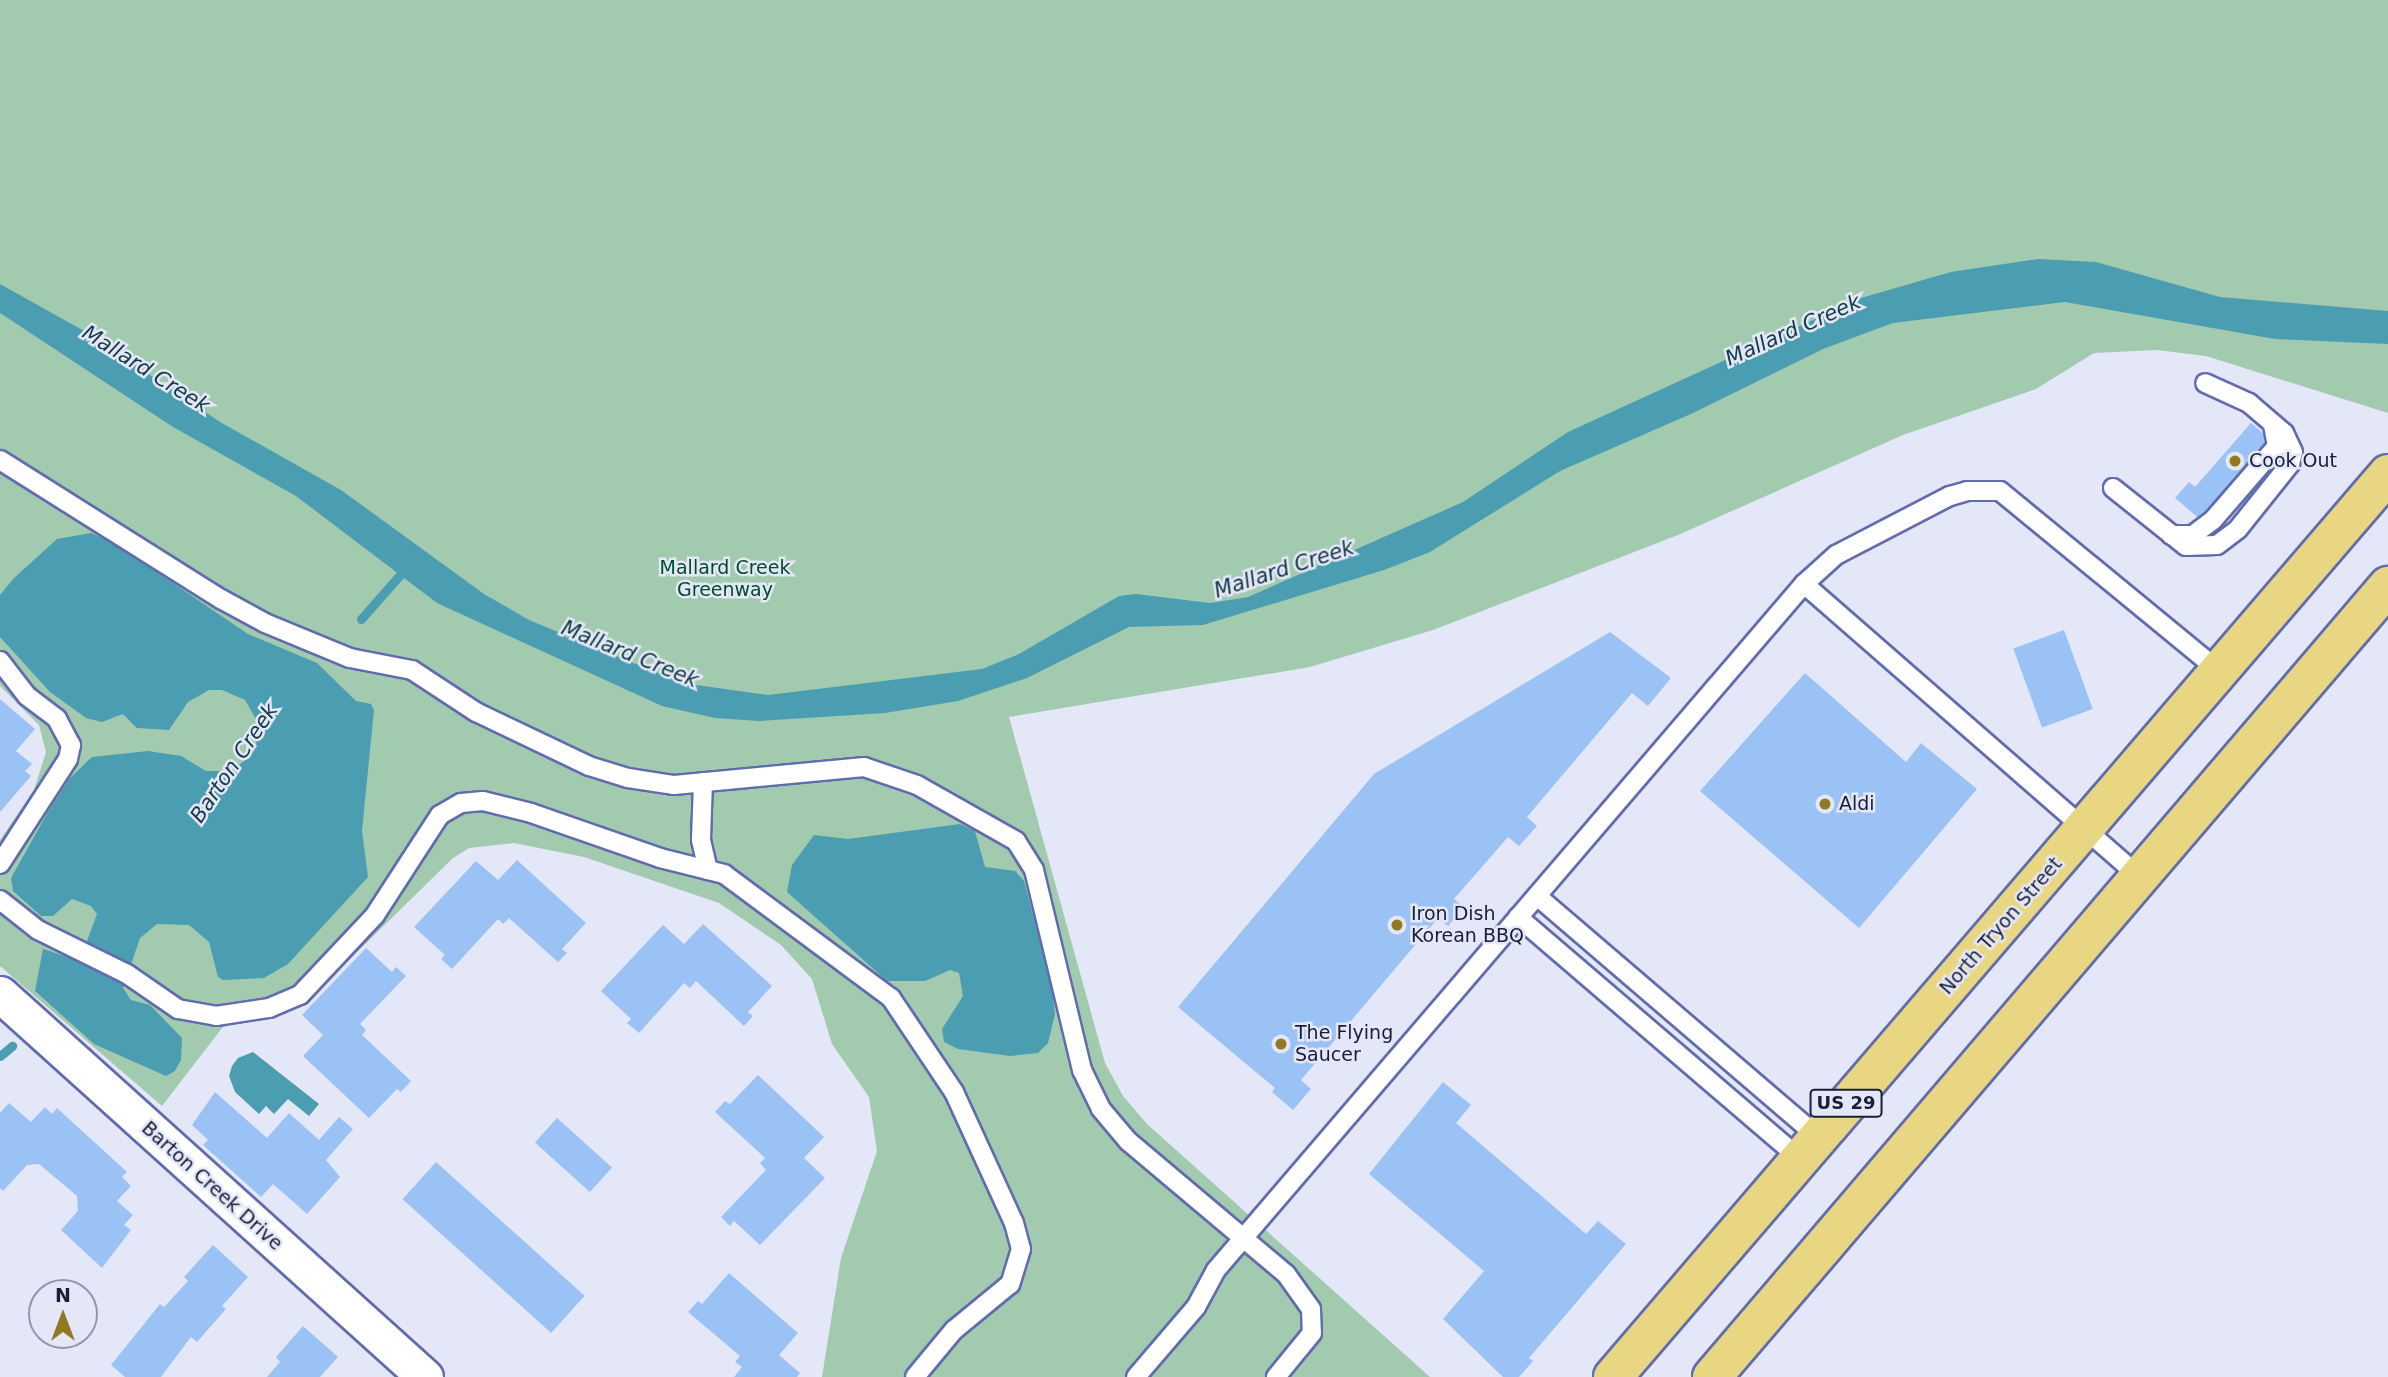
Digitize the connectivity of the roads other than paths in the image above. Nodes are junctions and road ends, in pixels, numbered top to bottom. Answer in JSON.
{"nodes":[{"id":1,"x":2206,"y":383,"type":"dead end"},
{"id":2,"x":0,"y":460,"type":"edge"},
{"id":3,"x":2388,"y":474,"type":"edge"},
{"id":4,"x":2113,"y":488,"type":"dead end"},
{"id":5,"x":1804,"y":584,"type":"junction"},
{"id":6,"x":2388,"y":586,"type":"edge"},
{"id":7,"x":0,"y":661,"type":"edge"},
{"id":8,"x":2220,"y":672,"type":"junction"},
{"id":9,"x":703,"y":782,"type":"junction"},
{"id":10,"x":2083,"y":832,"type":"junction"},
{"id":11,"x":0,"y":864,"type":"edge"},
{"id":12,"x":708,"y":870,"type":"junction"},
{"id":13,"x":2137,"y":875,"type":"junction"},
{"id":14,"x":1537,"y":895,"type":"junction"},
{"id":15,"x":0,"y":900,"type":"edge"},
{"id":16,"x":1518,"y":917,"type":"junction"},
{"id":17,"x":0,"y":995,"type":"edge"},
{"id":18,"x":1808,"y":1147,"type":"junction"},
{"id":19,"x":1245,"y":1237,"type":"junction"},
{"id":20,"x":425,"y":1377,"type":"edge"},
{"id":21,"x":915,"y":1377,"type":"edge"},
{"id":22,"x":1136,"y":1377,"type":"edge"},
{"id":23,"x":1276,"y":1377,"type":"edge"},
{"id":24,"x":1613,"y":1377,"type":"edge"},
{"id":25,"x":1712,"y":1377,"type":"edge"}],
"edges":[{"from":1,"to":4,"type":"lane"},
{"from":2,"to":9,"type":"lane"},
{"from":3,"to":8,"type":"main road","name":"North Tryon Street","number":"US 29"},
{"from":5,"to":8,"type":"lane"},
{"from":5,"to":10,"type":"lane"},
{"from":5,"to":14,"type":"lane"},
{"from":6,"to":13,"type":"main road"},
{"from":7,"to":11,"type":"lane"},
{"from":8,"to":10,"type":"main road","name":"North Tryon Street","number":"US 29"},
{"from":9,"to":12,"type":"lane"},
{"from":9,"to":19,"type":"lane"},
{"from":10,"to":13,"type":"lane"},
{"from":10,"to":18,"type":"main road","name":"North Tryon Street","number":"US 29"},
{"from":12,"to":15,"type":"lane"},
{"from":12,"to":21,"type":"lane"},
{"from":13,"to":25,"type":"main road"},
{"from":14,"to":16,"type":"lane"},
{"from":14,"to":18,"type":"lane"},
{"from":16,"to":18,"type":"lane"},
{"from":16,"to":19,"type":"lane"},
{"from":17,"to":20,"type":"street","name":"Barton Creek Drive"},
{"from":18,"to":24,"type":"main road","name":"North Tryon Street","number":"US 29"},
{"from":19,"to":22,"type":"lane"},
{"from":19,"to":23,"type":"lane"}]}
